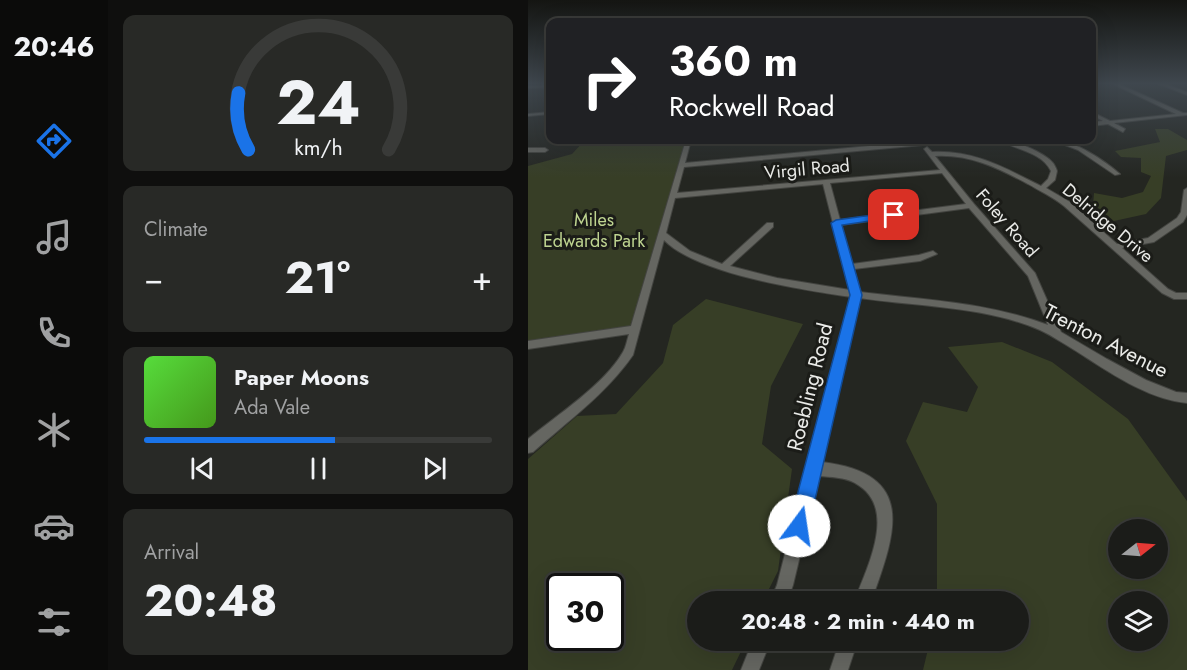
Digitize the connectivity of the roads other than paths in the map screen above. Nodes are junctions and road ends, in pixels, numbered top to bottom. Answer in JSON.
{"nodes":[{"id":1,"x":1096,"y":115,"type":"edge"},
{"id":2,"x":1181,"y":115,"type":"edge"},
{"id":3,"x":1106,"y":121,"type":"junction"},
{"id":4,"x":1096,"y":123,"type":"edge"},
{"id":5,"x":1123,"y":130,"type":"dead end"},
{"id":6,"x":687,"y":144,"type":"edge"},
{"id":7,"x":891,"y":144,"type":"edge"},
{"id":8,"x":923,"y":144,"type":"edge"},
{"id":9,"x":1013,"y":144,"type":"edge"},
{"id":10,"x":1066,"y":144,"type":"edge"},
{"id":11,"x":528,"y":150,"type":"edge"},
{"id":12,"x":545,"y":150,"type":"dead end"},
{"id":13,"x":931,"y":154,"type":"junction"},
{"id":14,"x":681,"y":165,"type":"junction"},
{"id":15,"x":944,"y":171,"type":"junction"},
{"id":16,"x":1117,"y":174,"type":"dead end"},
{"id":17,"x":825,"y":182,"type":"junction"},
{"id":18,"x":1041,"y":189,"type":"junction"},
{"id":19,"x":1187,"y":190,"type":"edge"},
{"id":20,"x":672,"y":196,"type":"junction"},
{"id":21,"x":971,"y":206,"type":"junction"},
{"id":22,"x":836,"y":223,"type":"junction"},
{"id":23,"x":770,"y":225,"type":"dead end"},
{"id":24,"x":663,"y":234,"type":"junction"},
{"id":25,"x":1115,"y":247,"type":"junction"},
{"id":26,"x":933,"y":254,"type":"dead end"},
{"id":27,"x":724,"y":267,"type":"junction"},
{"id":28,"x":849,"y":267,"type":"junction"},
{"id":29,"x":856,"y":295,"type":"junction"},
{"id":30,"x":1187,"y":296,"type":"edge"},
{"id":31,"x":636,"y":329,"type":"junction"},
{"id":32,"x":1057,"y":334,"type":"junction"},
{"id":33,"x":528,"y":345,"type":"edge"},
{"id":34,"x":1186,"y":399,"type":"edge"},
{"id":35,"x":528,"y":447,"type":"edge"},
{"id":36,"x":814,"y":468,"type":"junction"},
{"id":37,"x":783,"y":591,"type":"edge"},
{"id":38,"x":866,"y":591,"type":"edge"},
{"id":39,"x":758,"y":651,"type":"edge"},
{"id":40,"x":845,"y":651,"type":"edge"},
{"id":41,"x":750,"y":670,"type":"edge"},
{"id":42,"x":839,"y":670,"type":"edge"}],
"edges":[{"from":1,"to":3,"type":"street"},
{"from":2,"to":3,"type":"street"},
{"from":3,"to":4,"type":"street"},
{"from":3,"to":5,"type":"street"},
{"from":6,"to":14,"type":"street"},
{"from":7,"to":14,"type":"street"},
{"from":8,"to":13,"type":"street","name":"Foley Road"},
{"from":9,"to":18,"type":"street"},
{"from":10,"to":16,"type":"street"},
{"from":11,"to":12,"type":"street"},
{"from":13,"to":15,"type":"street","name":"Foley Road"},
{"from":13,"to":18,"type":"street","name":"Delridge Drive"},
{"from":14,"to":20,"type":"street"},
{"from":15,"to":17,"type":"street","name":"Virgil Road"},
{"from":15,"to":21,"type":"street","name":"Foley Road"},
{"from":17,"to":20,"type":"street","name":"Virgil Road"},
{"from":17,"to":22,"type":"street","name":"Roebling Road"},
{"from":18,"to":25,"type":"street","name":"Delridge Drive"},
{"from":19,"to":25,"type":"street"},
{"from":20,"to":24,"type":"street"},
{"from":21,"to":22,"type":"street"},
{"from":21,"to":32,"type":"street","name":"Foley Road"},
{"from":22,"to":28,"type":"street","name":"Roebling Road"},
{"from":23,"to":27,"type":"street"},
{"from":24,"to":27,"type":"street","name":"Trenton Avenue"},
{"from":24,"to":31,"type":"street"},
{"from":25,"to":30,"type":"street","name":"Delridge Drive"},
{"from":26,"to":28,"type":"street"},
{"from":27,"to":29,"type":"street","name":"Trenton Avenue"},
{"from":28,"to":29,"type":"street","name":"Roebling Road"},
{"from":29,"to":32,"type":"street","name":"Trenton Avenue"},
{"from":29,"to":36,"type":"street","name":"Roebling Road"},
{"from":31,"to":33,"type":"street"},
{"from":31,"to":35,"type":"street"},
{"from":32,"to":34,"type":"street","name":"Trenton Avenue"},
{"from":36,"to":37,"type":"street","name":"Roebling Road"},
{"from":36,"to":38,"type":"street"},
{"from":39,"to":41,"type":"street"},
{"from":40,"to":42,"type":"street"}]}
